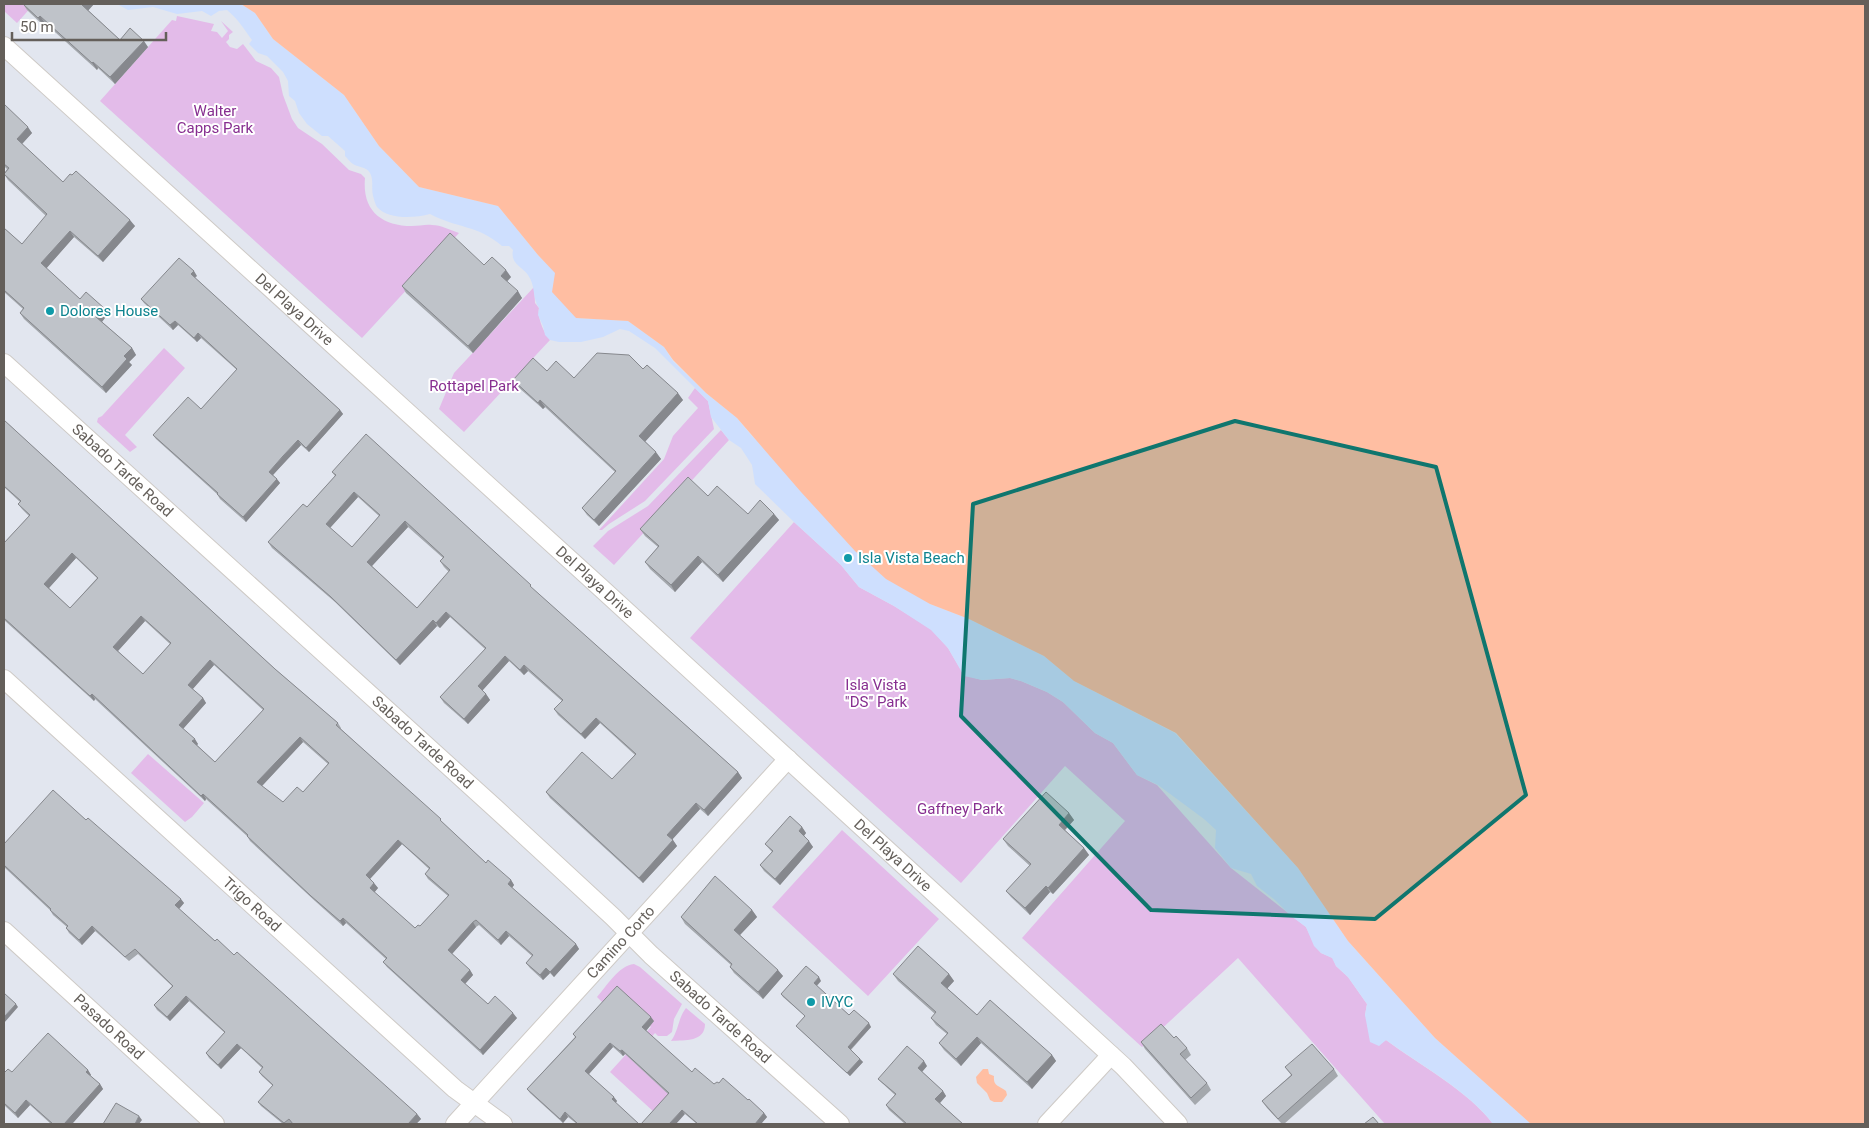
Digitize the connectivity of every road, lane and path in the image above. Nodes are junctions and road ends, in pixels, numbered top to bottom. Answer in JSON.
{"nodes":[{"id":1,"x":4,"y":46,"type":"edge"},
{"id":2,"x":4,"y":363,"type":"edge"},
{"id":3,"x":4,"y":679,"type":"edge"},
{"id":4,"x":788,"y":759,"type":"junction"},
{"id":5,"x":4,"y":931,"type":"edge"},
{"id":6,"x":629,"y":933,"type":"junction"},
{"id":7,"x":1111,"y":1055,"type":"junction"},
{"id":8,"x":474,"y":1102,"type":"junction"},
{"id":9,"x":215,"y":1124,"type":"edge"},
{"id":10,"x":455,"y":1124,"type":"edge"},
{"id":11,"x":503,"y":1124,"type":"edge"},
{"id":12,"x":840,"y":1124,"type":"edge"},
{"id":13,"x":1047,"y":1124,"type":"edge"},
{"id":14,"x":1178,"y":1124,"type":"edge"}],
"edges":[{"from":1,"to":4,"type":"street","name":"Del Playa Drive"},
{"from":2,"to":6,"type":"street","name":"Sabado Tarde Road"},
{"from":3,"to":8,"type":"street","name":"Trigo Road"},
{"from":4,"to":6,"type":"street","name":"Camino Corto"},
{"from":4,"to":7,"type":"street","name":"Del Playa Drive"},
{"from":5,"to":9,"type":"street","name":"Pasado Road"},
{"from":6,"to":8,"type":"street","name":"Camino Corto"},
{"from":6,"to":12,"type":"street","name":"Sabado Tarde Road"},
{"from":7,"to":13,"type":"street"},
{"from":7,"to":14,"type":"street","name":"Del Playa Drive"},
{"from":8,"to":10,"type":"street","name":"Camino Corto"},
{"from":8,"to":11,"type":"street","name":"Trigo Road"}]}
